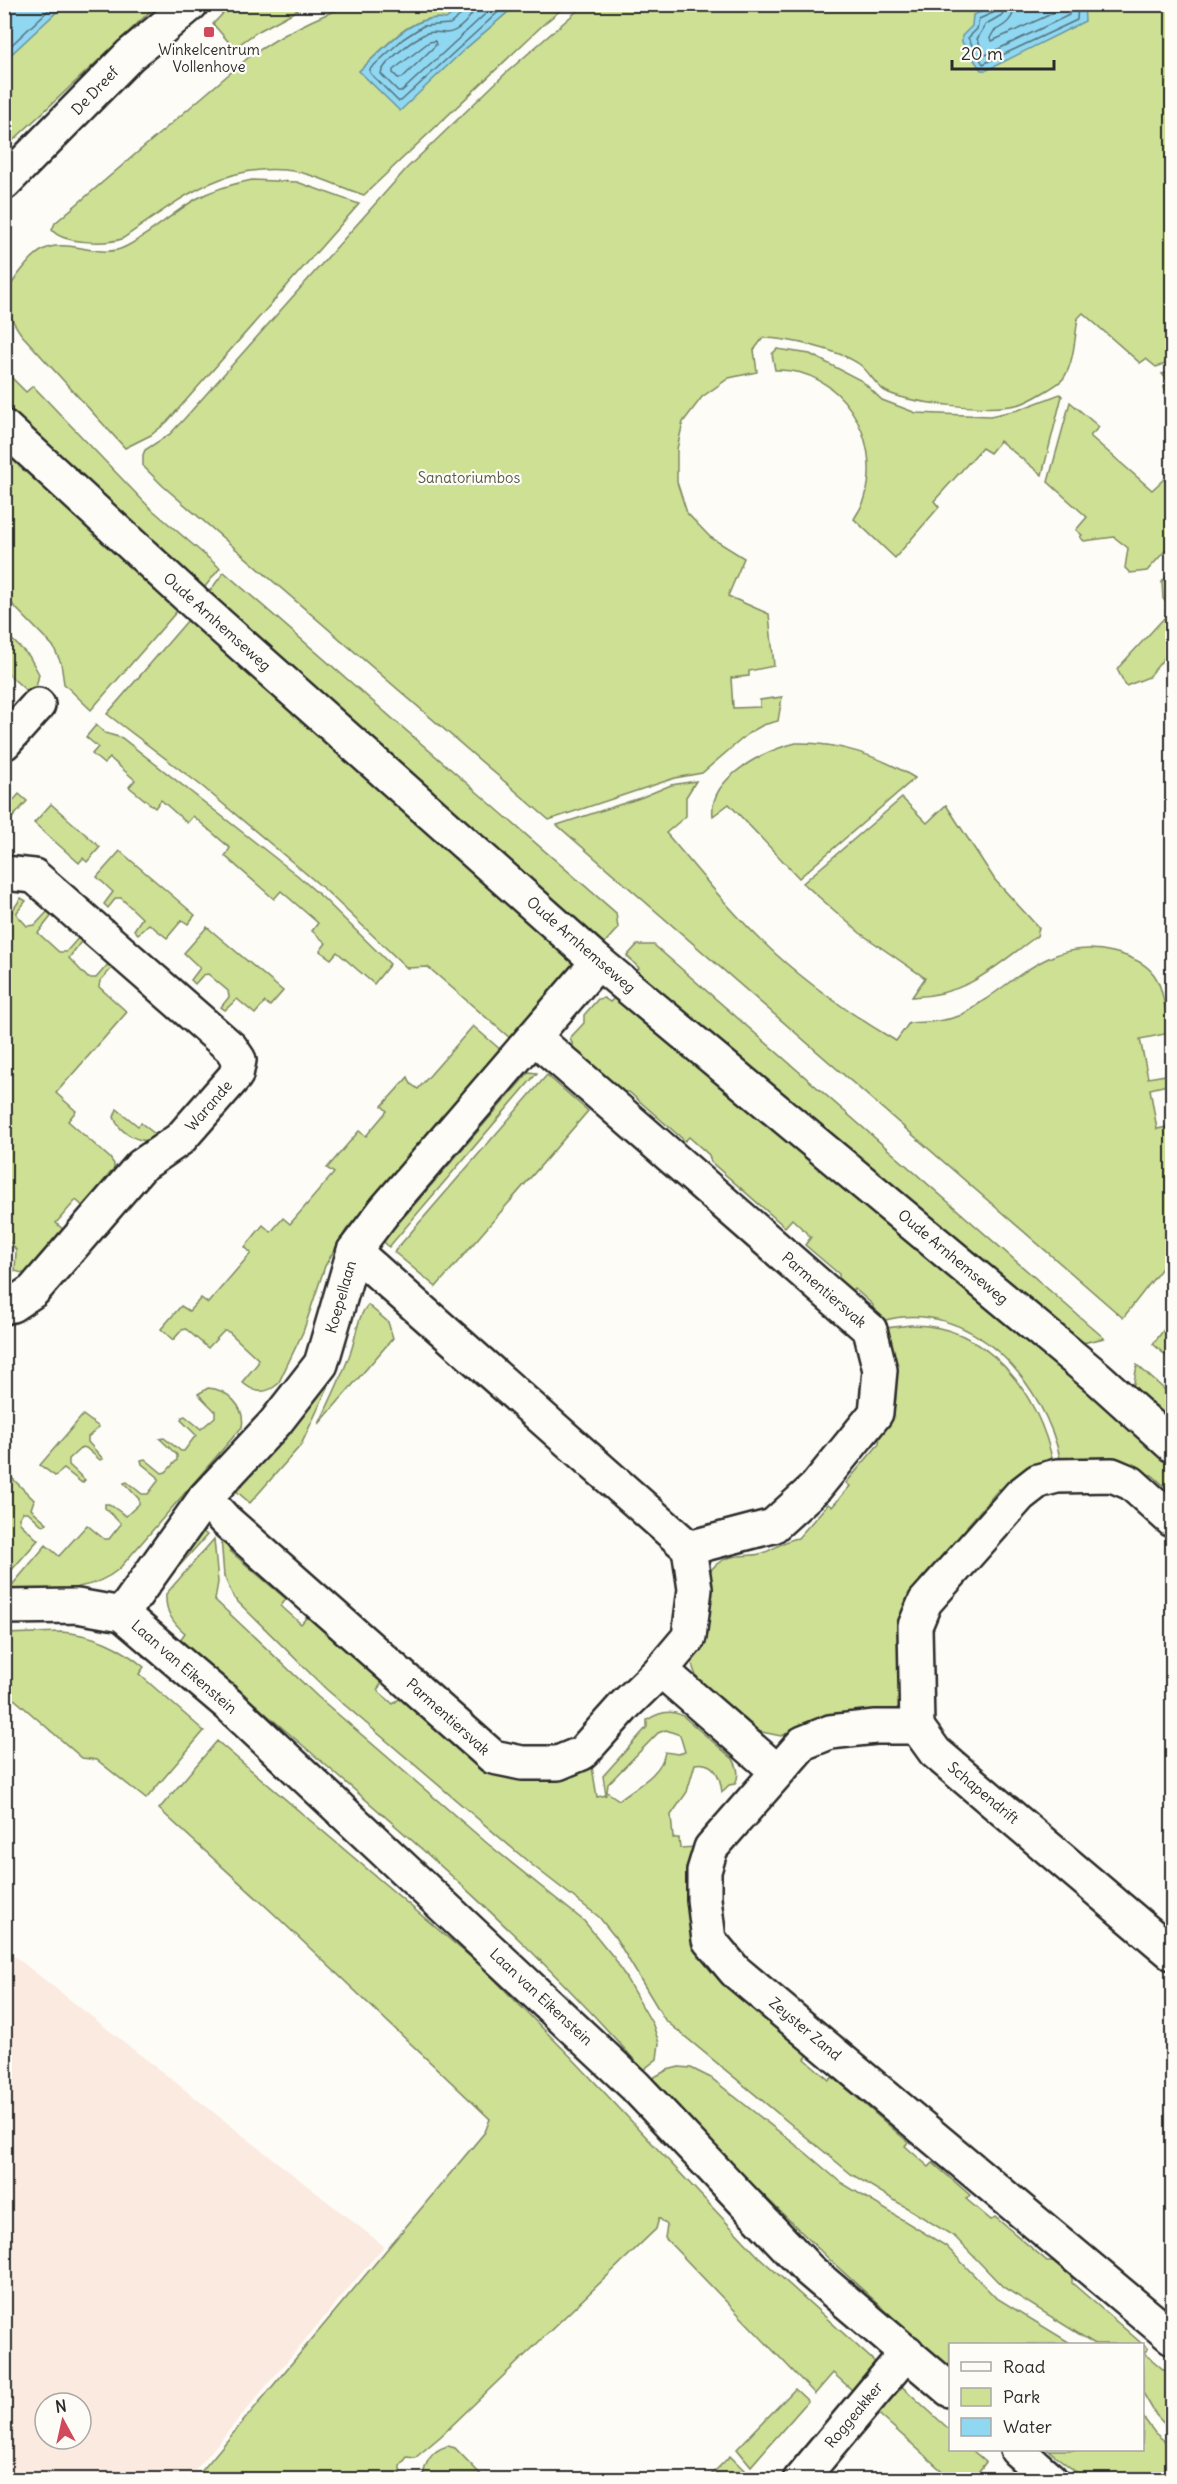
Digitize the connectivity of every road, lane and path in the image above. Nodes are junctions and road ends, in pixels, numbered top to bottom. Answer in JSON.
{"nodes":[{"id":1,"x":191,"y":4,"type":"edge"},
{"id":2,"x":4,"y":183,"type":"edge"},
{"id":3,"x":4,"y":427,"type":"edge"},
{"id":4,"x":38,"y":705,"type":"dead end"},
{"id":5,"x":4,"y":743,"type":"edge"},
{"id":6,"x":4,"y":873,"type":"edge"},
{"id":7,"x":598,"y":962,"type":"junction"},
{"id":8,"x":534,"y":1036,"type":"junction"},
{"id":9,"x":354,"y":1251,"type":"junction"},
{"id":10,"x":4,"y":1307,"type":"edge"},
{"id":11,"x":1173,"y":1445,"type":"edge"},
{"id":12,"x":205,"y":1498,"type":"junction"},
{"id":13,"x":1173,"y":1520,"type":"edge"},
{"id":14,"x":689,"y":1548,"type":"junction"},
{"id":15,"x":4,"y":1607,"type":"edge"},
{"id":16,"x":122,"y":1614,"type":"junction"},
{"id":17,"x":661,"y":1670,"type":"junction"},
{"id":18,"x":917,"y":1727,"type":"junction"},
{"id":19,"x":777,"y":1771,"type":"junction"},
{"id":20,"x":1173,"y":1953,"type":"edge"},
{"id":21,"x":1173,"y":2337,"type":"edge"},
{"id":22,"x":907,"y":2352,"type":"junction"},
{"id":23,"x":949,"y":2388,"type":"edge"},
{"id":24,"x":1018,"y":2451,"type":"edge"},
{"id":25,"x":800,"y":2480,"type":"edge"},
{"id":26,"x":1051,"y":2480,"type":"edge"}],
"edges":[{"from":1,"to":2,"type":"street","name":"De Dreef"},
{"from":3,"to":7,"type":"street","name":"Oude Arnhemseweg"},
{"from":4,"to":5,"type":"street"},
{"from":6,"to":10,"type":"street","name":"Warande"},
{"from":7,"to":8,"type":"street","name":"Koepellaan"},
{"from":7,"to":11,"type":"street","name":"Oude Arnhemseweg"},
{"from":8,"to":9,"type":"street","name":"Koepellaan"},
{"from":8,"to":14,"type":"street","name":"Parmentiersvak"},
{"from":9,"to":12,"type":"street","name":"Koepellaan"},
{"from":9,"to":14,"type":"street"},
{"from":12,"to":16,"type":"street","name":"Koepellaan"},
{"from":12,"to":17,"type":"street","name":"Parmentiersvak"},
{"from":13,"to":18,"type":"street"},
{"from":14,"to":17,"type":"street","name":"Parmentiersvak"},
{"from":15,"to":16,"type":"street"},
{"from":16,"to":22,"type":"street","name":"Laan van Eikenstein"},
{"from":17,"to":19,"type":"street"},
{"from":18,"to":19,"type":"street"},
{"from":18,"to":20,"type":"street","name":"Schapendrift"},
{"from":19,"to":21,"type":"street","name":"Zeyster Zand"},
{"from":22,"to":23,"type":"street","name":"Laan van Eikenstein"},
{"from":22,"to":25,"type":"street","name":"Roggeakker"},
{"from":24,"to":26,"type":"street"}]}
